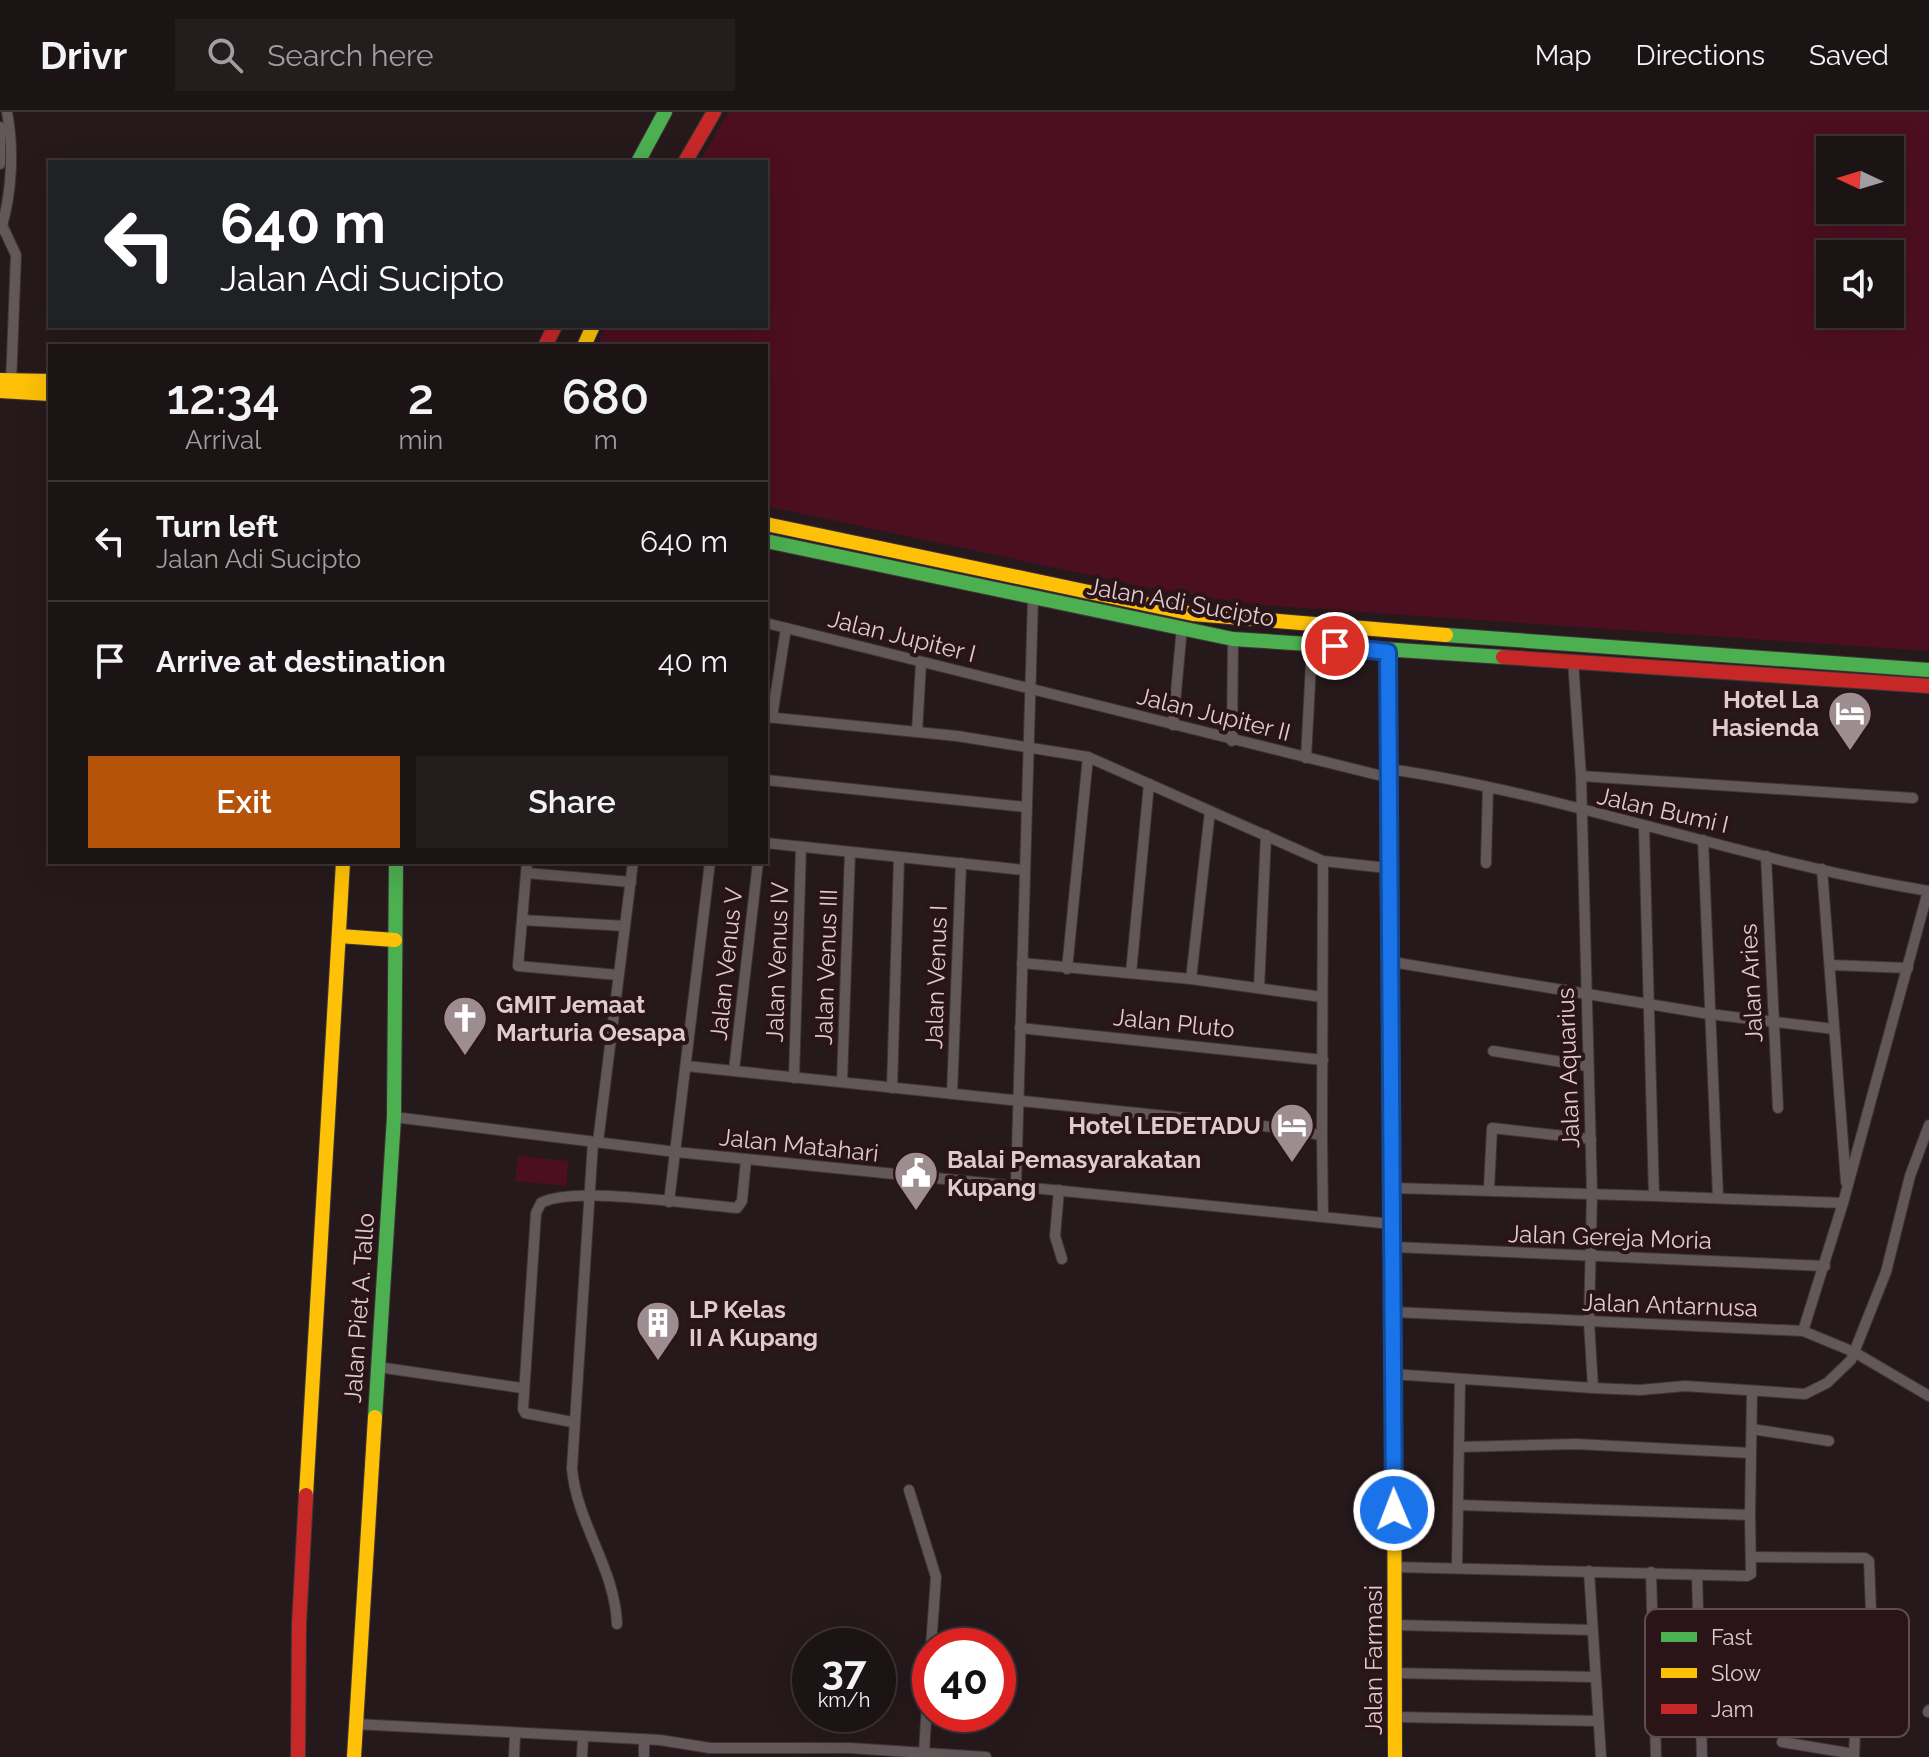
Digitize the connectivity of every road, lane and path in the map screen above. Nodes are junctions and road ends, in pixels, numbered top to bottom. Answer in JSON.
{"nodes":[{"id":1,"x":7,"y":112,"type":"edge"},
{"id":2,"x":665,"y":112,"type":"edge"},
{"id":3,"x":714,"y":112,"type":"edge"},
{"id":4,"x":0,"y":127,"type":"edge"},
{"id":5,"x":639,"y":160,"type":"edge"},
{"id":6,"x":686,"y":160,"type":"edge"},
{"id":7,"x":0,"y":164,"type":"edge"},
{"id":8,"x":4,"y":195,"type":"edge"},
{"id":9,"x":1,"y":228,"type":"edge"},
{"id":10,"x":48,"y":381,"type":"edge"},
{"id":11,"x":6,"y":386,"type":"edge"},
{"id":12,"x":48,"y":394,"type":"edge"},
{"id":13,"x":768,"y":524,"type":"edge"},
{"id":14,"x":768,"y":541,"type":"edge"},
{"id":15,"x":1086,"y":591,"type":"junction"},
{"id":16,"x":1033,"y":598,"type":"junction"},
{"id":17,"x":1086,"y":608,"type":"junction"},
{"id":18,"x":768,"y":624,"type":"edge"},
{"id":19,"x":1182,"y":627,"type":"junction"},
{"id":20,"x":786,"y":628,"type":"junction"},
{"id":21,"x":1233,"y":639,"type":"junction"},
{"id":22,"x":1312,"y":645,"type":"junction"},
{"id":23,"x":1388,"y":652,"type":"junction"},
{"id":24,"x":1573,"y":661,"type":"junction"},
{"id":25,"x":921,"y":663,"type":"junction"},
{"id":26,"x":1812,"y":670,"type":"junction"},
{"id":27,"x":1929,"y":670,"type":"edge"},
{"id":28,"x":1929,"y":686,"type":"edge"},
{"id":29,"x":1029,"y":687,"type":"junction"},
{"id":30,"x":769,"y":717,"type":"edge"},
{"id":31,"x":1173,"y":725,"type":"junction"},
{"id":32,"x":917,"y":732,"type":"junction"},
{"id":33,"x":1232,"y":741,"type":"junction"},
{"id":34,"x":1027,"y":745,"type":"junction"},
{"id":35,"x":1088,"y":757,"type":"junction"},
{"id":36,"x":1306,"y":758,"type":"junction"},
{"id":37,"x":1389,"y":773,"type":"junction"},
{"id":38,"x":1581,"y":776,"type":"junction"},
{"id":39,"x":768,"y":780,"type":"edge"},
{"id":40,"x":1149,"y":784,"type":"junction"},
{"id":41,"x":1488,"y":787,"type":"junction"},
{"id":42,"x":1913,"y":798,"type":"dead end"},
{"id":43,"x":1025,"y":807,"type":"junction"},
{"id":44,"x":1210,"y":811,"type":"junction"},
{"id":45,"x":1581,"y":812,"type":"junction"},
{"id":46,"x":1644,"y":827,"type":"junction"},
{"id":47,"x":1266,"y":835,"type":"junction"},
{"id":48,"x":1703,"y":840,"type":"junction"},
{"id":49,"x":768,"y":843,"type":"edge"},
{"id":50,"x":801,"y":847,"type":"junction"},
{"id":51,"x":850,"y":852,"type":"junction"},
{"id":52,"x":1766,"y":856,"type":"junction"},
{"id":53,"x":899,"y":858,"type":"junction"},
{"id":54,"x":1323,"y":861,"type":"junction"},
{"id":55,"x":961,"y":863,"type":"junction"},
{"id":56,"x":1486,"y":863,"type":"dead end"},
{"id":57,"x":343,"y":864,"type":"edge"},
{"id":58,"x":396,"y":864,"type":"edge"},
{"id":59,"x":633,"y":864,"type":"edge"},
{"id":60,"x":710,"y":864,"type":"edge"},
{"id":61,"x":758,"y":864,"type":"edge"},
{"id":62,"x":527,"y":868,"type":"edge"},
{"id":63,"x":1387,"y":868,"type":"junction"},
{"id":64,"x":1822,"y":869,"type":"junction"},
{"id":65,"x":1024,"y":870,"type":"junction"},
{"id":66,"x":631,"y":882,"type":"junction"},
{"id":67,"x":1928,"y":891,"type":"edge"},
{"id":68,"x":522,"y":920,"type":"junction"},
{"id":69,"x":625,"y":926,"type":"junction"},
{"id":70,"x":339,"y":936,"type":"junction"},
{"id":71,"x":395,"y":940,"type":"junction"},
{"id":72,"x":1392,"y":962,"type":"junction"},
{"id":73,"x":1022,"y":963,"type":"junction"},
{"id":74,"x":1831,"y":965,"type":"junction"},
{"id":75,"x":1908,"y":968,"type":"junction"},
{"id":76,"x":1067,"y":969,"type":"junction"},
{"id":77,"x":1131,"y":973,"type":"junction"},
{"id":78,"x":618,"y":975,"type":"junction"},
{"id":79,"x":1191,"y":979,"type":"junction"},
{"id":80,"x":1259,"y":988,"type":"junction"},
{"id":81,"x":1585,"y":992,"type":"junction"},
{"id":82,"x":1322,"y":997,"type":"junction"},
{"id":83,"x":1650,"y":1004,"type":"junction"},
{"id":84,"x":1709,"y":1014,"type":"junction"},
{"id":85,"x":1773,"y":1022,"type":"junction"},
{"id":86,"x":1020,"y":1028,"type":"junction"},
{"id":87,"x":1834,"y":1029,"type":"junction"},
{"id":88,"x":1493,"y":1051,"type":"dead end"},
{"id":89,"x":1323,"y":1060,"type":"junction"},
{"id":90,"x":686,"y":1066,"type":"junction"},
{"id":91,"x":1587,"y":1066,"type":"junction"},
{"id":92,"x":734,"y":1070,"type":"junction"},
{"id":93,"x":794,"y":1078,"type":"junction"},
{"id":94,"x":842,"y":1082,"type":"junction"},
{"id":95,"x":892,"y":1088,"type":"junction"},
{"id":96,"x":952,"y":1094,"type":"junction"},
{"id":97,"x":1020,"y":1102,"type":"junction"},
{"id":98,"x":1778,"y":1108,"type":"dead end"},
{"id":99,"x":394,"y":1117,"type":"junction"},
{"id":100,"x":1929,"y":1125,"type":"edge"},
{"id":101,"x":1322,"y":1136,"type":"junction"},
{"id":102,"x":1591,"y":1139,"type":"junction"},
{"id":103,"x":595,"y":1142,"type":"junction"},
{"id":104,"x":676,"y":1152,"type":"junction"},
{"id":105,"x":746,"y":1160,"type":"junction"},
{"id":106,"x":1016,"y":1185,"type":"junction"},
{"id":107,"x":1847,"y":1186,"type":"junction"},
{"id":108,"x":1394,"y":1188,"type":"junction"},
{"id":109,"x":1489,"y":1189,"type":"junction"},
{"id":110,"x":1059,"y":1190,"type":"junction"},
{"id":111,"x":1592,"y":1193,"type":"junction"},
{"id":112,"x":587,"y":1196,"type":"junction"},
{"id":113,"x":1654,"y":1196,"type":"junction"},
{"id":114,"x":1718,"y":1197,"type":"junction"},
{"id":115,"x":669,"y":1202,"type":"junction"},
{"id":116,"x":1843,"y":1203,"type":"junction"},
{"id":117,"x":1323,"y":1217,"type":"junction"},
{"id":118,"x":1392,"y":1224,"type":"junction"},
{"id":119,"x":1394,"y":1247,"type":"junction"},
{"id":120,"x":1591,"y":1257,"type":"junction"},
{"id":121,"x":1062,"y":1259,"type":"dead end"},
{"id":122,"x":1825,"y":1266,"type":"junction"},
{"id":123,"x":1394,"y":1312,"type":"junction"},
{"id":124,"x":1589,"y":1322,"type":"junction"},
{"id":125,"x":1803,"y":1331,"type":"junction"},
{"id":126,"x":1854,"y":1352,"type":"junction"},
{"id":127,"x":378,"y":1367,"type":"junction"},
{"id":128,"x":1392,"y":1374,"type":"junction"},
{"id":129,"x":1460,"y":1379,"type":"junction"},
{"id":130,"x":522,"y":1388,"type":"junction"},
{"id":131,"x":1593,"y":1388,"type":"junction"},
{"id":132,"x":1752,"y":1391,"type":"junction"},
{"id":133,"x":1929,"y":1396,"type":"edge"},
{"id":134,"x":572,"y":1422,"type":"junction"},
{"id":135,"x":1752,"y":1429,"type":"junction"},
{"id":136,"x":1829,"y":1441,"type":"dead end"},
{"id":137,"x":1459,"y":1447,"type":"junction"},
{"id":138,"x":1751,"y":1453,"type":"junction"},
{"id":139,"x":909,"y":1490,"type":"dead end"},
{"id":140,"x":1458,"y":1505,"type":"junction"},
{"id":141,"x":1750,"y":1515,"type":"junction"},
{"id":142,"x":1751,"y":1557,"type":"junction"},
{"id":143,"x":1457,"y":1566,"type":"junction"},
{"id":144,"x":1394,"y":1567,"type":"junction"},
{"id":145,"x":1589,"y":1571,"type":"junction"},
{"id":146,"x":1651,"y":1572,"type":"junction"},
{"id":147,"x":1697,"y":1575,"type":"junction"},
{"id":148,"x":1652,"y":1609,"type":"edge"},
{"id":149,"x":1698,"y":1609,"type":"edge"},
{"id":150,"x":1871,"y":1609,"type":"edge"},
{"id":151,"x":617,"y":1624,"type":"dead end"},
{"id":152,"x":1395,"y":1625,"type":"junction"},
{"id":153,"x":932,"y":1628,"type":"edge"},
{"id":154,"x":1592,"y":1630,"type":"junction"},
{"id":155,"x":1394,"y":1673,"type":"junction"},
{"id":156,"x":1594,"y":1677,"type":"junction"},
{"id":157,"x":1395,"y":1717,"type":"junction"},
{"id":158,"x":1598,"y":1721,"type":"junction"},
{"id":159,"x":355,"y":1724,"type":"junction"},
{"id":160,"x":925,"y":1732,"type":"edge"},
{"id":161,"x":515,"y":1735,"type":"junction"},
{"id":162,"x":583,"y":1737,"type":"junction"},
{"id":163,"x":1655,"y":1737,"type":"edge"},
{"id":164,"x":1701,"y":1737,"type":"edge"},
{"id":165,"x":644,"y":1739,"type":"junction"},
{"id":166,"x":1782,"y":1742,"type":"dead end"},
{"id":167,"x":710,"y":1752,"type":"edge"},
{"id":168,"x":924,"y":1752,"type":"junction"},
{"id":169,"x":850,"y":1753,"type":"edge"},
{"id":170,"x":1854,"y":1755,"type":"edge"},
{"id":171,"x":298,"y":1757,"type":"edge"},
{"id":172,"x":354,"y":1757,"type":"edge"},
{"id":173,"x":514,"y":1757,"type":"edge"},
{"id":174,"x":582,"y":1757,"type":"edge"},
{"id":175,"x":644,"y":1757,"type":"edge"},
{"id":176,"x":986,"y":1757,"type":"edge"},
{"id":177,"x":1395,"y":1757,"type":"edge"},
{"id":178,"x":1601,"y":1757,"type":"edge"},
{"id":179,"x":1656,"y":1757,"type":"edge"},
{"id":180,"x":1702,"y":1757,"type":"edge"}],
"edges":[{"from":1,"to":8,"type":"street"},
{"from":2,"to":5,"type":"main road"},
{"from":3,"to":6,"type":"main road"},
{"from":4,"to":7,"type":"street"},
{"from":8,"to":9,"type":"street"},
{"from":9,"to":11,"type":"street"},
{"from":10,"to":11,"type":"main road"},
{"from":11,"to":12,"type":"main road"},
{"from":13,"to":15,"type":"main road","name":"Jalan Adi Sucipto"},
{"from":14,"to":16,"type":"main road","name":"Jalan Adi Sucipto"},
{"from":15,"to":17,"type":"main road"},
{"from":15,"to":26,"type":"main road","name":"Jalan Adi Sucipto"},
{"from":16,"to":17,"type":"main road","name":"Jalan Adi Sucipto"},
{"from":16,"to":29,"type":"street"},
{"from":17,"to":19,"type":"main road","name":"Jalan Adi Sucipto"},
{"from":18,"to":20,"type":"street","name":"Jalan Jupiter I"},
{"from":19,"to":21,"type":"main road","name":"Jalan Adi Sucipto"},
{"from":19,"to":31,"type":"street"},
{"from":20,"to":25,"type":"street","name":"Jalan Jupiter I"},
{"from":20,"to":30,"type":"street"},
{"from":21,"to":22,"type":"main road","name":"Jalan Adi Sucipto"},
{"from":21,"to":33,"type":"street"},
{"from":22,"to":23,"type":"main road","name":"Jalan Adi Sucipto"},
{"from":22,"to":36,"type":"street"},
{"from":23,"to":24,"type":"main road","name":"Jalan Adi Sucipto"},
{"from":23,"to":37,"type":"main road","name":"Jalan Farmasi"},
{"from":24,"to":26,"type":"main road","name":"Jalan Adi Sucipto"},
{"from":24,"to":38,"type":"street","name":"Jalan Aquarius"},
{"from":25,"to":29,"type":"street","name":"Jalan Jupiter I"},
{"from":25,"to":32,"type":"street"},
{"from":26,"to":27,"type":"main road","name":"Jalan Adi Sucipto"},
{"from":26,"to":28,"type":"main road","name":"Jalan Adi Sucipto"},
{"from":29,"to":31,"type":"street","name":"Jalan Jupiter II"},
{"from":29,"to":34,"type":"street"},
{"from":30,"to":32,"type":"street"},
{"from":31,"to":33,"type":"street","name":"Jalan Jupiter II"},
{"from":32,"to":34,"type":"street"},
{"from":33,"to":36,"type":"street","name":"Jalan Jupiter II"},
{"from":34,"to":35,"type":"street"},
{"from":34,"to":43,"type":"street"},
{"from":35,"to":40,"type":"street"},
{"from":35,"to":76,"type":"street"},
{"from":36,"to":37,"type":"street","name":"Jalan Jupiter II"},
{"from":37,"to":41,"type":"street","name":"Jalan Bumi I"},
{"from":37,"to":63,"type":"main road","name":"Jalan Farmasi"},
{"from":38,"to":42,"type":"street"},
{"from":38,"to":45,"type":"street","name":"Jalan Aquarius"},
{"from":39,"to":43,"type":"street"},
{"from":40,"to":44,"type":"street"},
{"from":40,"to":77,"type":"street"},
{"from":41,"to":45,"type":"street","name":"Jalan Bumi I"},
{"from":41,"to":56,"type":"street"},
{"from":43,"to":65,"type":"street"},
{"from":44,"to":47,"type":"street"},
{"from":44,"to":79,"type":"street"},
{"from":45,"to":46,"type":"street","name":"Jalan Bumi I"},
{"from":45,"to":81,"type":"street","name":"Jalan Aquarius"},
{"from":46,"to":48,"type":"street","name":"Jalan Bumi I"},
{"from":46,"to":83,"type":"street"},
{"from":47,"to":54,"type":"street"},
{"from":47,"to":80,"type":"street"},
{"from":48,"to":52,"type":"street","name":"Jalan Bumi I"},
{"from":48,"to":84,"type":"street"},
{"from":49,"to":50,"type":"street"},
{"from":50,"to":51,"type":"street"},
{"from":50,"to":93,"type":"street","name":"Jalan Venus IV"},
{"from":51,"to":53,"type":"street"},
{"from":51,"to":94,"type":"street","name":"Jalan Venus III"},
{"from":52,"to":64,"type":"street","name":"Jalan Bumi I"},
{"from":52,"to":85,"type":"street","name":"Jalan Aries"},
{"from":53,"to":55,"type":"street"},
{"from":53,"to":95,"type":"street"},
{"from":54,"to":63,"type":"street"},
{"from":54,"to":82,"type":"street"},
{"from":55,"to":65,"type":"street"},
{"from":55,"to":96,"type":"street","name":"Jalan Venus I"},
{"from":57,"to":70,"type":"main road","name":"Jalan Piet A. Tallo"},
{"from":58,"to":71,"type":"main road","name":"Jalan Piet A. Tallo"},
{"from":59,"to":66,"type":"street"},
{"from":60,"to":90,"type":"street"},
{"from":61,"to":92,"type":"street","name":"Jalan Venus V"},
{"from":62,"to":66,"type":"street"},
{"from":62,"to":68,"type":"street"},
{"from":63,"to":72,"type":"main road","name":"Jalan Farmasi"},
{"from":64,"to":67,"type":"street","name":"Jalan Bumi I"},
{"from":64,"to":74,"type":"street"},
{"from":65,"to":73,"type":"street"},
{"from":66,"to":69,"type":"street"},
{"from":67,"to":75,"type":"street"},
{"from":68,"to":69,"type":"street"},
{"from":68,"to":78,"type":"street"},
{"from":69,"to":78,"type":"street"},
{"from":70,"to":71,"type":"main road"},
{"from":70,"to":171,"type":"main road","name":"Jalan Piet A. Tallo"},
{"from":71,"to":99,"type":"main road","name":"Jalan Piet A. Tallo"},
{"from":72,"to":81,"type":"street"},
{"from":72,"to":108,"type":"main road","name":"Jalan Farmasi"},
{"from":73,"to":76,"type":"street"},
{"from":73,"to":86,"type":"street"},
{"from":74,"to":75,"type":"street"},
{"from":74,"to":87,"type":"street"},
{"from":75,"to":107,"type":"street"},
{"from":76,"to":77,"type":"street"},
{"from":77,"to":79,"type":"street"},
{"from":78,"to":103,"type":"street"},
{"from":79,"to":80,"type":"street"},
{"from":80,"to":82,"type":"street"},
{"from":81,"to":83,"type":"street"},
{"from":81,"to":91,"type":"street","name":"Jalan Aquarius"},
{"from":82,"to":89,"type":"street"},
{"from":83,"to":84,"type":"street"},
{"from":83,"to":113,"type":"street"},
{"from":84,"to":85,"type":"street"},
{"from":84,"to":114,"type":"street"},
{"from":85,"to":87,"type":"street"},
{"from":85,"to":98,"type":"street","name":"Jalan Aries"},
{"from":86,"to":89,"type":"street","name":"Jalan Pluto"},
{"from":86,"to":97,"type":"street"},
{"from":87,"to":107,"type":"street"},
{"from":88,"to":91,"type":"street"},
{"from":89,"to":101,"type":"street"},
{"from":90,"to":92,"type":"street"},
{"from":90,"to":104,"type":"street"},
{"from":91,"to":102,"type":"street","name":"Jalan Aquarius"},
{"from":92,"to":93,"type":"street"},
{"from":93,"to":94,"type":"street"},
{"from":94,"to":95,"type":"street"},
{"from":95,"to":96,"type":"street"},
{"from":96,"to":97,"type":"street"},
{"from":97,"to":101,"type":"street"},
{"from":97,"to":106,"type":"street"},
{"from":99,"to":103,"type":"street","name":"Jalan Matahari"},
{"from":99,"to":127,"type":"main road","name":"Jalan Piet A. Tallo"},
{"from":100,"to":126,"type":"street"},
{"from":101,"to":117,"type":"street"},
{"from":102,"to":109,"type":"street"},
{"from":102,"to":111,"type":"street","name":"Jalan Aquarius"},
{"from":103,"to":104,"type":"street","name":"Jalan Matahari"},
{"from":103,"to":112,"type":"street"},
{"from":104,"to":105,"type":"street","name":"Jalan Matahari"},
{"from":104,"to":115,"type":"street"},
{"from":105,"to":106,"type":"street","name":"Jalan Matahari"},
{"from":105,"to":115,"type":"street"},
{"from":106,"to":110,"type":"street","name":"Jalan Matahari"},
{"from":107,"to":116,"type":"street"},
{"from":108,"to":109,"type":"street"},
{"from":108,"to":118,"type":"main road","name":"Jalan Farmasi"},
{"from":109,"to":111,"type":"street"},
{"from":110,"to":117,"type":"street","name":"Jalan Matahari"},
{"from":110,"to":121,"type":"street"},
{"from":111,"to":113,"type":"street"},
{"from":111,"to":120,"type":"street","name":"Jalan Aquarius"},
{"from":112,"to":115,"type":"street"},
{"from":112,"to":130,"type":"street"},
{"from":112,"to":134,"type":"street"},
{"from":113,"to":114,"type":"street"},
{"from":114,"to":116,"type":"street"},
{"from":116,"to":122,"type":"street"},
{"from":117,"to":118,"type":"street","name":"Jalan Matahari"},
{"from":118,"to":119,"type":"main road","name":"Jalan Farmasi"},
{"from":119,"to":120,"type":"street","name":"Jalan Gereja Moria"},
{"from":119,"to":123,"type":"main road","name":"Jalan Farmasi"},
{"from":120,"to":122,"type":"street","name":"Jalan Gereja Moria"},
{"from":120,"to":124,"type":"street","name":"Jalan Aquarius"},
{"from":122,"to":125,"type":"street"},
{"from":123,"to":124,"type":"street","name":"Jalan Antarnusa"},
{"from":123,"to":128,"type":"main road","name":"Jalan Farmasi"},
{"from":124,"to":125,"type":"street","name":"Jalan Antarnusa"},
{"from":124,"to":131,"type":"street","name":"Jalan Aquarius"},
{"from":125,"to":126,"type":"street","name":"Jalan Antarnusa"},
{"from":126,"to":132,"type":"street"},
{"from":126,"to":133,"type":"street","name":"Jalan Antarnusa"},
{"from":127,"to":130,"type":"street"},
{"from":127,"to":159,"type":"main road","name":"Jalan Piet A. Tallo"},
{"from":128,"to":129,"type":"street"},
{"from":128,"to":144,"type":"main road","name":"Jalan Farmasi"},
{"from":129,"to":131,"type":"street"},
{"from":129,"to":137,"type":"street"},
{"from":130,"to":134,"type":"street"},
{"from":131,"to":132,"type":"street"},
{"from":132,"to":135,"type":"street"},
{"from":134,"to":151,"type":"street"},
{"from":135,"to":136,"type":"street"},
{"from":135,"to":138,"type":"street"},
{"from":137,"to":138,"type":"street"},
{"from":137,"to":140,"type":"street"},
{"from":138,"to":141,"type":"street"},
{"from":139,"to":153,"type":"street"},
{"from":140,"to":141,"type":"street"},
{"from":140,"to":143,"type":"street"},
{"from":141,"to":142,"type":"street"},
{"from":142,"to":147,"type":"street"},
{"from":142,"to":150,"type":"street"},
{"from":143,"to":144,"type":"street"},
{"from":143,"to":145,"type":"street"},
{"from":144,"to":152,"type":"main road","name":"Jalan Farmasi"},
{"from":145,"to":146,"type":"street"},
{"from":145,"to":154,"type":"street"},
{"from":146,"to":147,"type":"street"},
{"from":146,"to":148,"type":"street"},
{"from":147,"to":149,"type":"street"},
{"from":152,"to":154,"type":"street"},
{"from":152,"to":155,"type":"main road","name":"Jalan Farmasi"},
{"from":154,"to":156,"type":"street"},
{"from":155,"to":156,"type":"street"},
{"from":155,"to":157,"type":"main road","name":"Jalan Farmasi"},
{"from":156,"to":158,"type":"street"},
{"from":157,"to":158,"type":"street"},
{"from":157,"to":177,"type":"main road","name":"Jalan Farmasi"},
{"from":158,"to":178,"type":"street"},
{"from":159,"to":161,"type":"street"},
{"from":159,"to":172,"type":"main road","name":"Jalan Piet A. Tallo"},
{"from":160,"to":168,"type":"street"},
{"from":161,"to":162,"type":"street"},
{"from":161,"to":173,"type":"street"},
{"from":162,"to":165,"type":"street"},
{"from":162,"to":174,"type":"street"},
{"from":163,"to":179,"type":"street"},
{"from":164,"to":180,"type":"street"},
{"from":165,"to":167,"type":"street"},
{"from":165,"to":175,"type":"street"},
{"from":166,"to":170,"type":"street"},
{"from":167,"to":169,"type":"street"},
{"from":168,"to":169,"type":"street"},
{"from":168,"to":176,"type":"street"}]}
